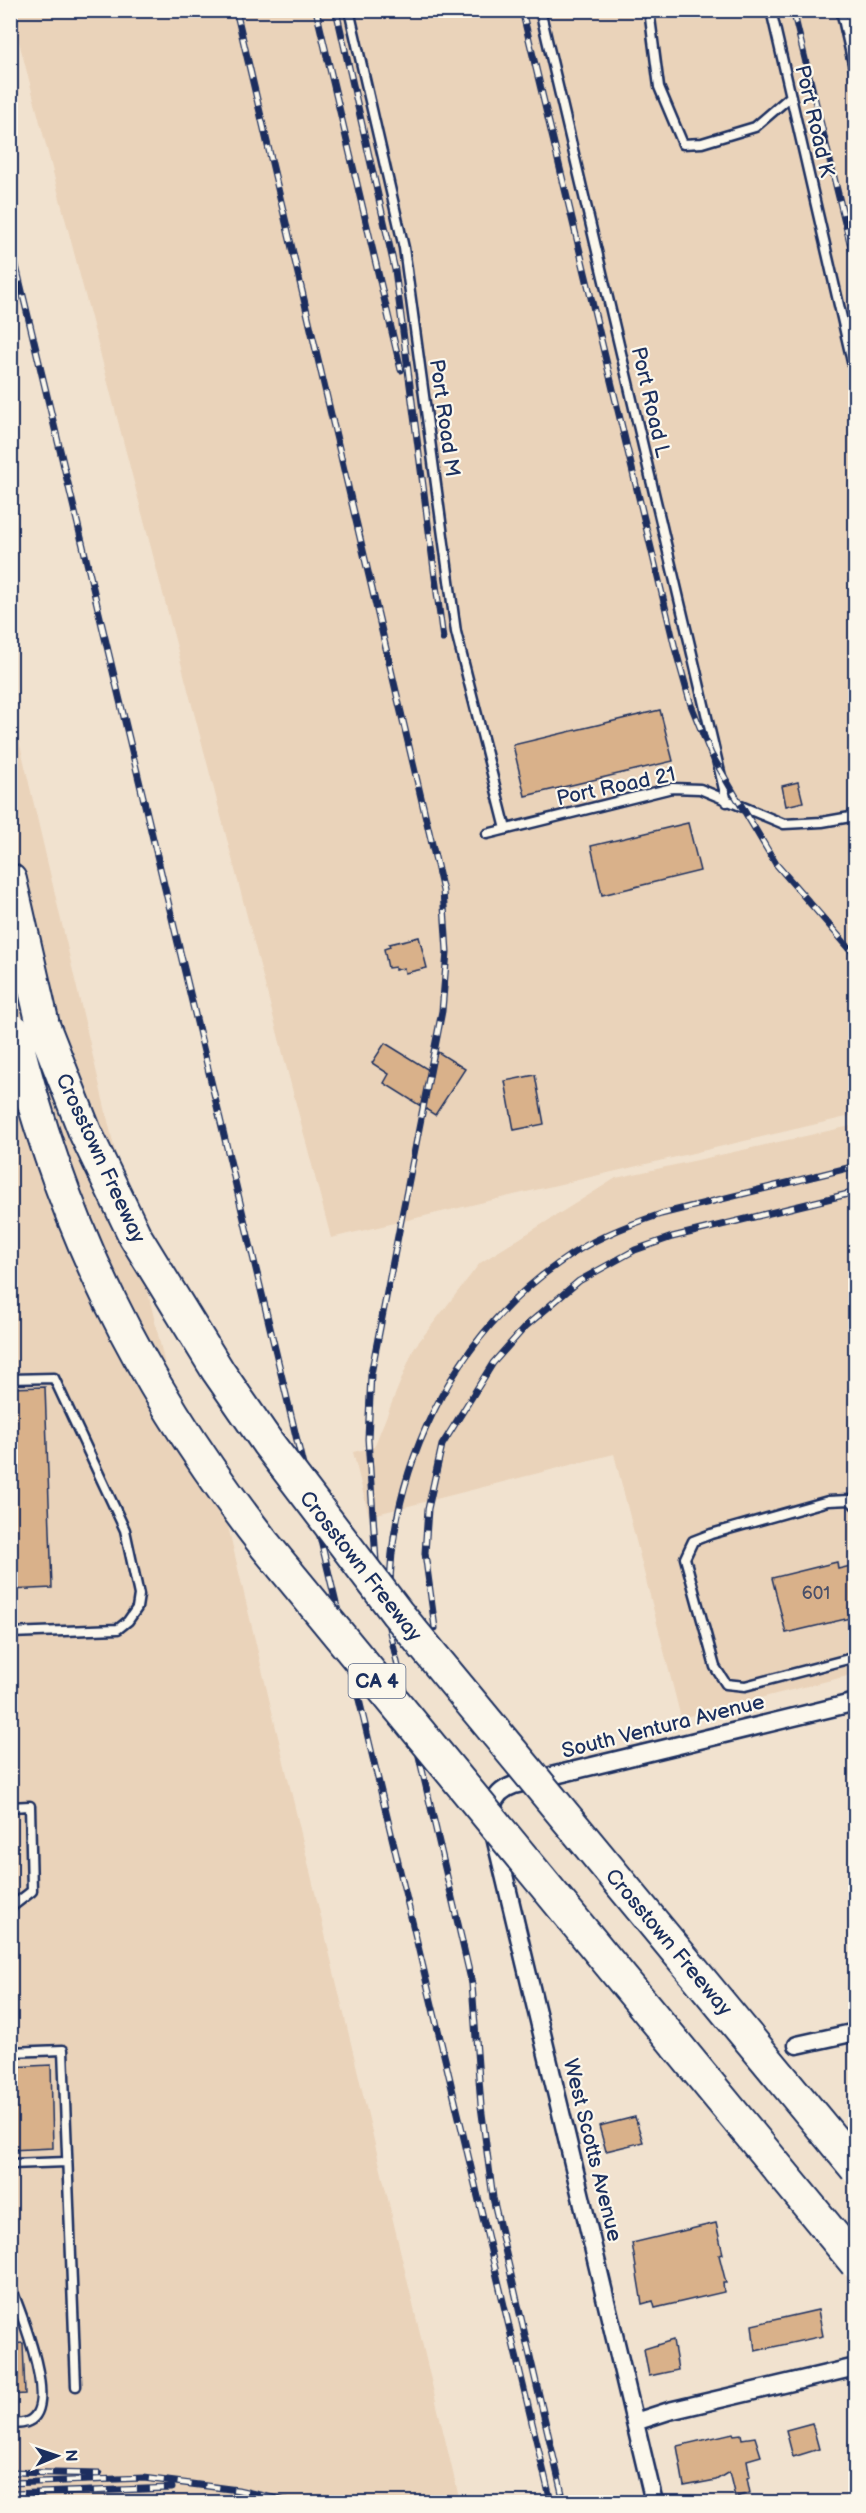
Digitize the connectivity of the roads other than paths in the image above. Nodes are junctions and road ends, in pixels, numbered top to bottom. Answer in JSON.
{"nodes":[{"id":1,"x":349,"y":10,"type":"edge"},
{"id":2,"x":540,"y":10,"type":"edge"},
{"id":3,"x":649,"y":10,"type":"edge"},
{"id":4,"x":771,"y":10,"type":"edge"},
{"id":5,"x":841,"y":10,"type":"edge"},
{"id":6,"x":855,"y":77,"type":"edge"},
{"id":7,"x":790,"y":96,"type":"junction"},
{"id":8,"x":855,"y":379,"type":"edge"},
{"id":9,"x":727,"y":802,"type":"junction"},
{"id":10,"x":855,"y":816,"type":"edge"},
{"id":11,"x":506,"y":829,"type":"junction"},
{"id":12,"x":487,"y":834,"type":"dead end"},
{"id":13,"x":10,"y":880,"type":"edge"},
{"id":14,"x":12,"y":1024,"type":"edge"},
{"id":15,"x":10,"y":1379,"type":"edge"},
{"id":16,"x":855,"y":1506,"type":"edge"},
{"id":17,"x":10,"y":1633,"type":"edge"},
{"id":18,"x":855,"y":1657,"type":"edge"},
{"id":19,"x":855,"y":1702,"type":"edge"},
{"id":20,"x":10,"y":1807,"type":"edge"},
{"id":21,"x":491,"y":1808,"type":"joint"},
{"id":22,"x":10,"y":1908,"type":"edge"},
{"id":23,"x":855,"y":2032,"type":"edge"},
{"id":24,"x":798,"y":2045,"type":"dead end"},
{"id":25,"x":10,"y":2052,"type":"edge"},
{"id":26,"x":67,"y":2162,"type":"junction"},
{"id":27,"x":10,"y":2164,"type":"edge"},
{"id":28,"x":855,"y":2168,"type":"edge"},
{"id":29,"x":855,"y":2263,"type":"edge"},
{"id":30,"x":10,"y":2286,"type":"edge"},
{"id":31,"x":855,"y":2367,"type":"edge"},
{"id":32,"x":76,"y":2386,"type":"dead end"},
{"id":33,"x":635,"y":2422,"type":"junction"},
{"id":34,"x":10,"y":2424,"type":"edge"},
{"id":35,"x":654,"y":2502,"type":"edge"}],
"edges":[{"from":1,"to":11,"type":"lane","name":"Port Road M"},
{"from":2,"to":9,"type":"lane","name":"Port Road L"},
{"from":3,"to":7,"type":"lane"},
{"from":4,"to":7,"type":"lane","name":"Port Road K"},
{"from":5,"to":6,"type":"lane"},
{"from":7,"to":8,"type":"lane","name":"Port Road K"},
{"from":9,"to":10,"type":"lane","name":"Port Road 21"},
{"from":9,"to":11,"type":"lane","name":"Port Road 21"},
{"from":11,"to":12,"type":"lane","name":"Port Road 21"},
{"from":13,"to":28,"type":"highway","name":"Crosstown Freeway","number":"CA 4","bridge":true},
{"from":14,"to":29,"type":"highway","name":"Crosstown Freeway","number":"CA 4","bridge":true},
{"from":15,"to":17,"type":"lane"},
{"from":16,"to":18,"type":"lane"},
{"from":19,"to":21,"type":"street","name":"South Ventura Avenue"},
{"from":20,"to":22,"type":"lane"},
{"from":21,"to":33,"type":"street","name":"West Scotts Avenue"},
{"from":23,"to":24,"type":"street"},
{"from":25,"to":26,"type":"lane"},
{"from":26,"to":27,"type":"lane"},
{"from":26,"to":32,"type":"lane"},
{"from":30,"to":34,"type":"lane"},
{"from":31,"to":33,"type":"street"},
{"from":33,"to":35,"type":"street","name":"West Scotts Avenue"}]}
